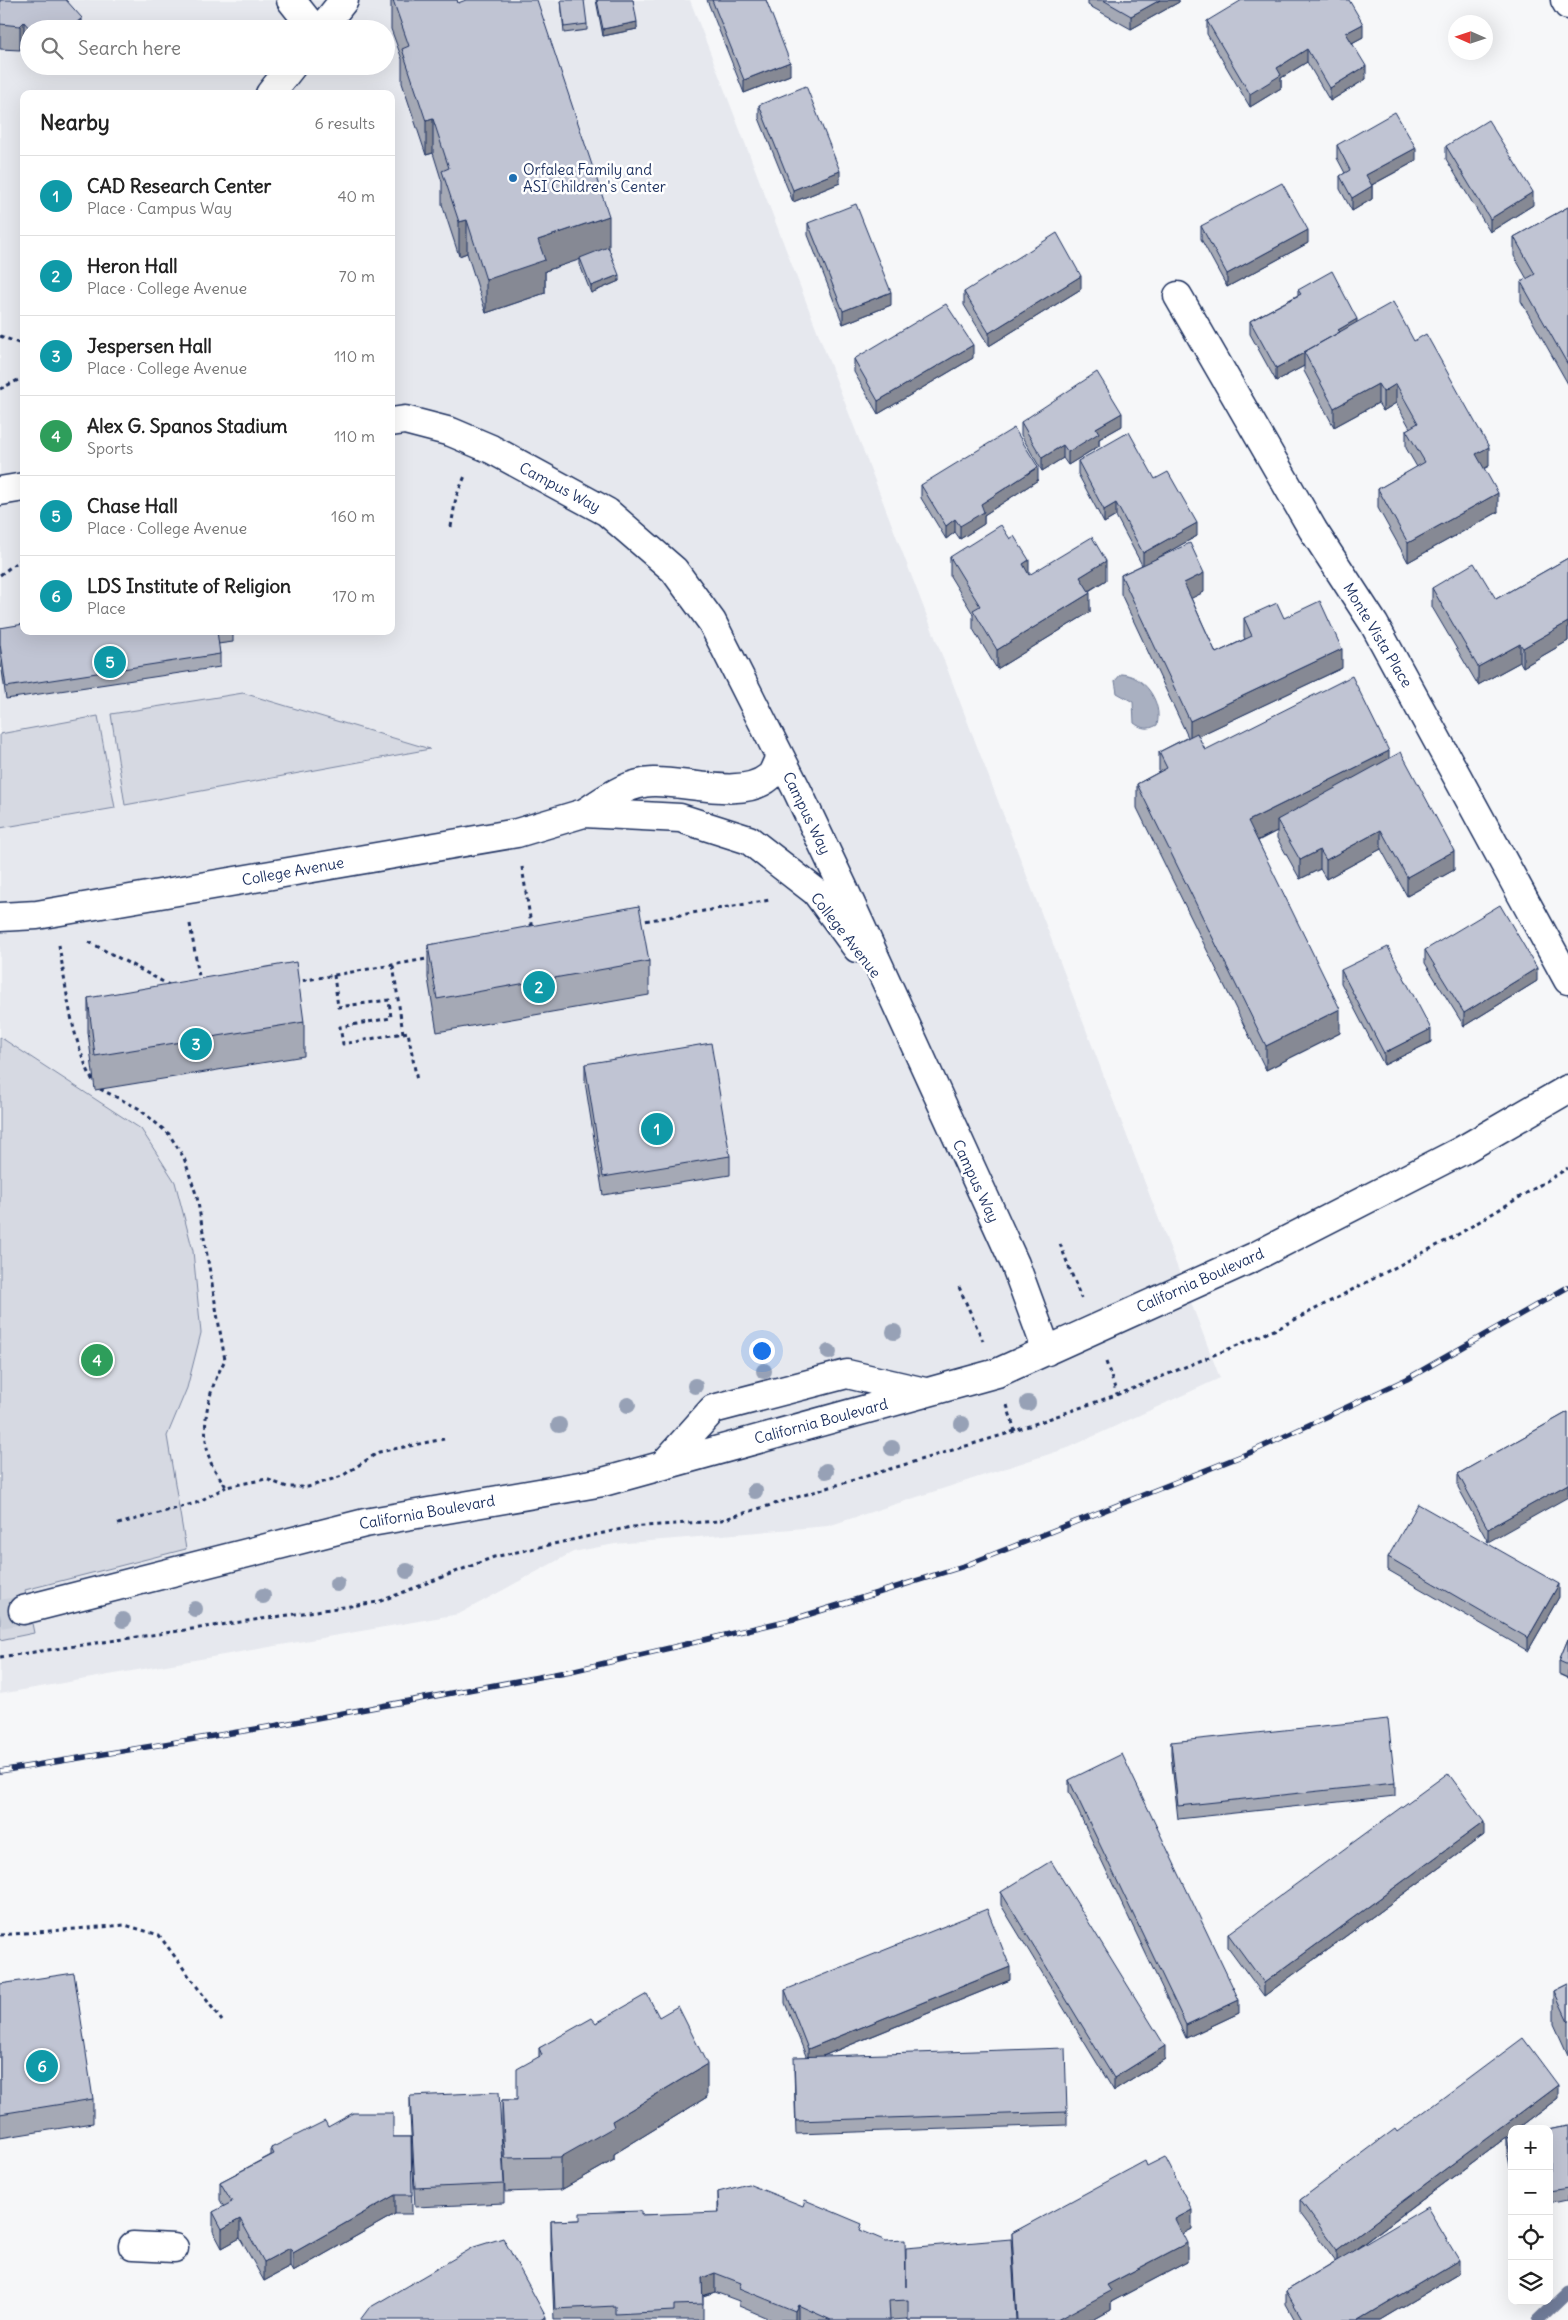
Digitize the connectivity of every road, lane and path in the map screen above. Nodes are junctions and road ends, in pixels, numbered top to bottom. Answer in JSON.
{"nodes":[{"id":1,"x":291,"y":0,"type":"edge"},
{"id":2,"x":344,"y":0,"type":"edge"},
{"id":3,"x":1565,"y":0,"type":"edge"},
{"id":4,"x":1568,"y":5,"type":"edge"},
{"id":5,"x":307,"y":20,"type":"edge"},
{"id":6,"x":328,"y":20,"type":"edge"},
{"id":7,"x":285,"y":75,"type":"edge"},
{"id":8,"x":273,"y":90,"type":"edge"},
{"id":9,"x":1178,"y":296,"type":"dead end"},
{"id":10,"x":0,"y":336,"type":"edge"},
{"id":11,"x":20,"y":344,"type":"edge"},
{"id":12,"x":20,"y":379,"type":"edge"},
{"id":13,"x":0,"y":389,"type":"edge"},
{"id":14,"x":396,"y":416,"type":"edge"},
{"id":15,"x":465,"y":475,"type":"dead end"},
{"id":16,"x":20,"y":488,"type":"edge"},
{"id":17,"x":0,"y":491,"type":"edge"},
{"id":18,"x":451,"y":526,"type":"dead end"},
{"id":19,"x":20,"y":560,"type":"edge"},
{"id":20,"x":0,"y":575,"type":"edge"},
{"id":21,"x":780,"y":757,"type":"junction"},
{"id":22,"x":584,"y":813,"type":"junction"},
{"id":23,"x":517,"y":833,"type":"junction"},
{"id":24,"x":184,"y":890,"type":"junction"},
{"id":25,"x":767,"y":900,"type":"dead end"},
{"id":26,"x":0,"y":917,"type":"edge"},
{"id":27,"x":630,"y":924,"type":"edge"},
{"id":28,"x":532,"y":931,"type":"edge"},
{"id":29,"x":81,"y":938,"type":"dead end"},
{"id":30,"x":59,"y":944,"type":"dead end"},
{"id":31,"x":440,"y":957,"type":"edge"},
{"id":32,"x":393,"y":965,"type":"junction"},
{"id":33,"x":334,"y":975,"type":"junction"},
{"id":34,"x":1568,"y":980,"type":"edge"},
{"id":35,"x":287,"y":983,"type":"edge"},
{"id":36,"x":172,"y":986,"type":"edge"},
{"id":37,"x":886,"y":987,"type":"junction"},
{"id":38,"x":202,"y":988,"type":"edge"},
{"id":39,"x":404,"y":1033,"type":"junction"},
{"id":40,"x":417,"y":1081,"type":"dead end"},
{"id":41,"x":94,"y":1082,"type":"edge"},
{"id":42,"x":100,"y":1089,"type":"edge"},
{"id":43,"x":1568,"y":1089,"type":"edge"},
{"id":44,"x":1568,"y":1168,"type":"edge"},
{"id":45,"x":1047,"y":1351,"type":"junction"},
{"id":46,"x":926,"y":1392,"type":"junction"},
{"id":47,"x":444,"y":1439,"type":"dead end"},
{"id":48,"x":663,"y":1464,"type":"junction"},
{"id":49,"x":226,"y":1487,"type":"junction"},
{"id":50,"x":118,"y":1524,"type":"dead end"},
{"id":51,"x":24,"y":1610,"type":"tunnel mouth"},
{"id":52,"x":0,"y":1657,"type":"edge"},
{"id":53,"x":0,"y":1935,"type":"edge"},
{"id":54,"x":222,"y":2022,"type":"dead end"},
{"id":55,"x":133,"y":2246,"type":"dead end"},
{"id":56,"x":174,"y":2248,"type":"dead end"}],
"edges":[{"from":1,"to":5,"type":"street"},
{"from":2,"to":6,"type":"street"},
{"from":3,"to":4,"type":"street"},
{"from":7,"to":8,"type":"street"},
{"from":9,"to":34,"type":"street","name":"Monte Vista Place"},
{"from":10,"to":11,"type":"path"},
{"from":12,"to":13,"type":"path"},
{"from":14,"to":21,"type":"street","name":"Campus Way"},
{"from":15,"to":18,"type":"path"},
{"from":16,"to":17,"type":"street"},
{"from":19,"to":20,"type":"path"},
{"from":21,"to":22,"type":"street","name":"College Avenue"},
{"from":21,"to":37,"type":"street","name":"Campus Way"},
{"from":22,"to":23,"type":"street","name":"College Avenue"},
{"from":22,"to":37,"type":"street","name":"College Avenue"},
{"from":23,"to":24,"type":"street","name":"College Avenue"},
{"from":23,"to":28,"type":"path"},
{"from":24,"to":26,"type":"street","name":"College Avenue"},
{"from":24,"to":38,"type":"path"},
{"from":25,"to":27,"type":"path"},
{"from":29,"to":36,"type":"path"},
{"from":30,"to":41,"type":"path"},
{"from":31,"to":32,"type":"path"},
{"from":32,"to":33,"type":"path"},
{"from":32,"to":39,"type":"path"},
{"from":33,"to":35,"type":"path"},
{"from":33,"to":39,"type":"path"},
{"from":37,"to":45,"type":"street","name":"Campus Way"},
{"from":39,"to":40,"type":"path"},
{"from":42,"to":49,"type":"path"},
{"from":43,"to":45,"type":"street","name":"California Boulevard"},
{"from":44,"to":52,"type":"path"},
{"from":45,"to":46,"type":"street","name":"California Boulevard"},
{"from":46,"to":48,"type":"street","name":"California Boulevard"},
{"from":46,"to":48,"type":"street"},
{"from":47,"to":49,"type":"path"},
{"from":48,"to":51,"type":"street","name":"California Boulevard"},
{"from":49,"to":50,"type":"path"},
{"from":53,"to":54,"type":"path"},
{"from":55,"to":56,"type":"street"}]}
